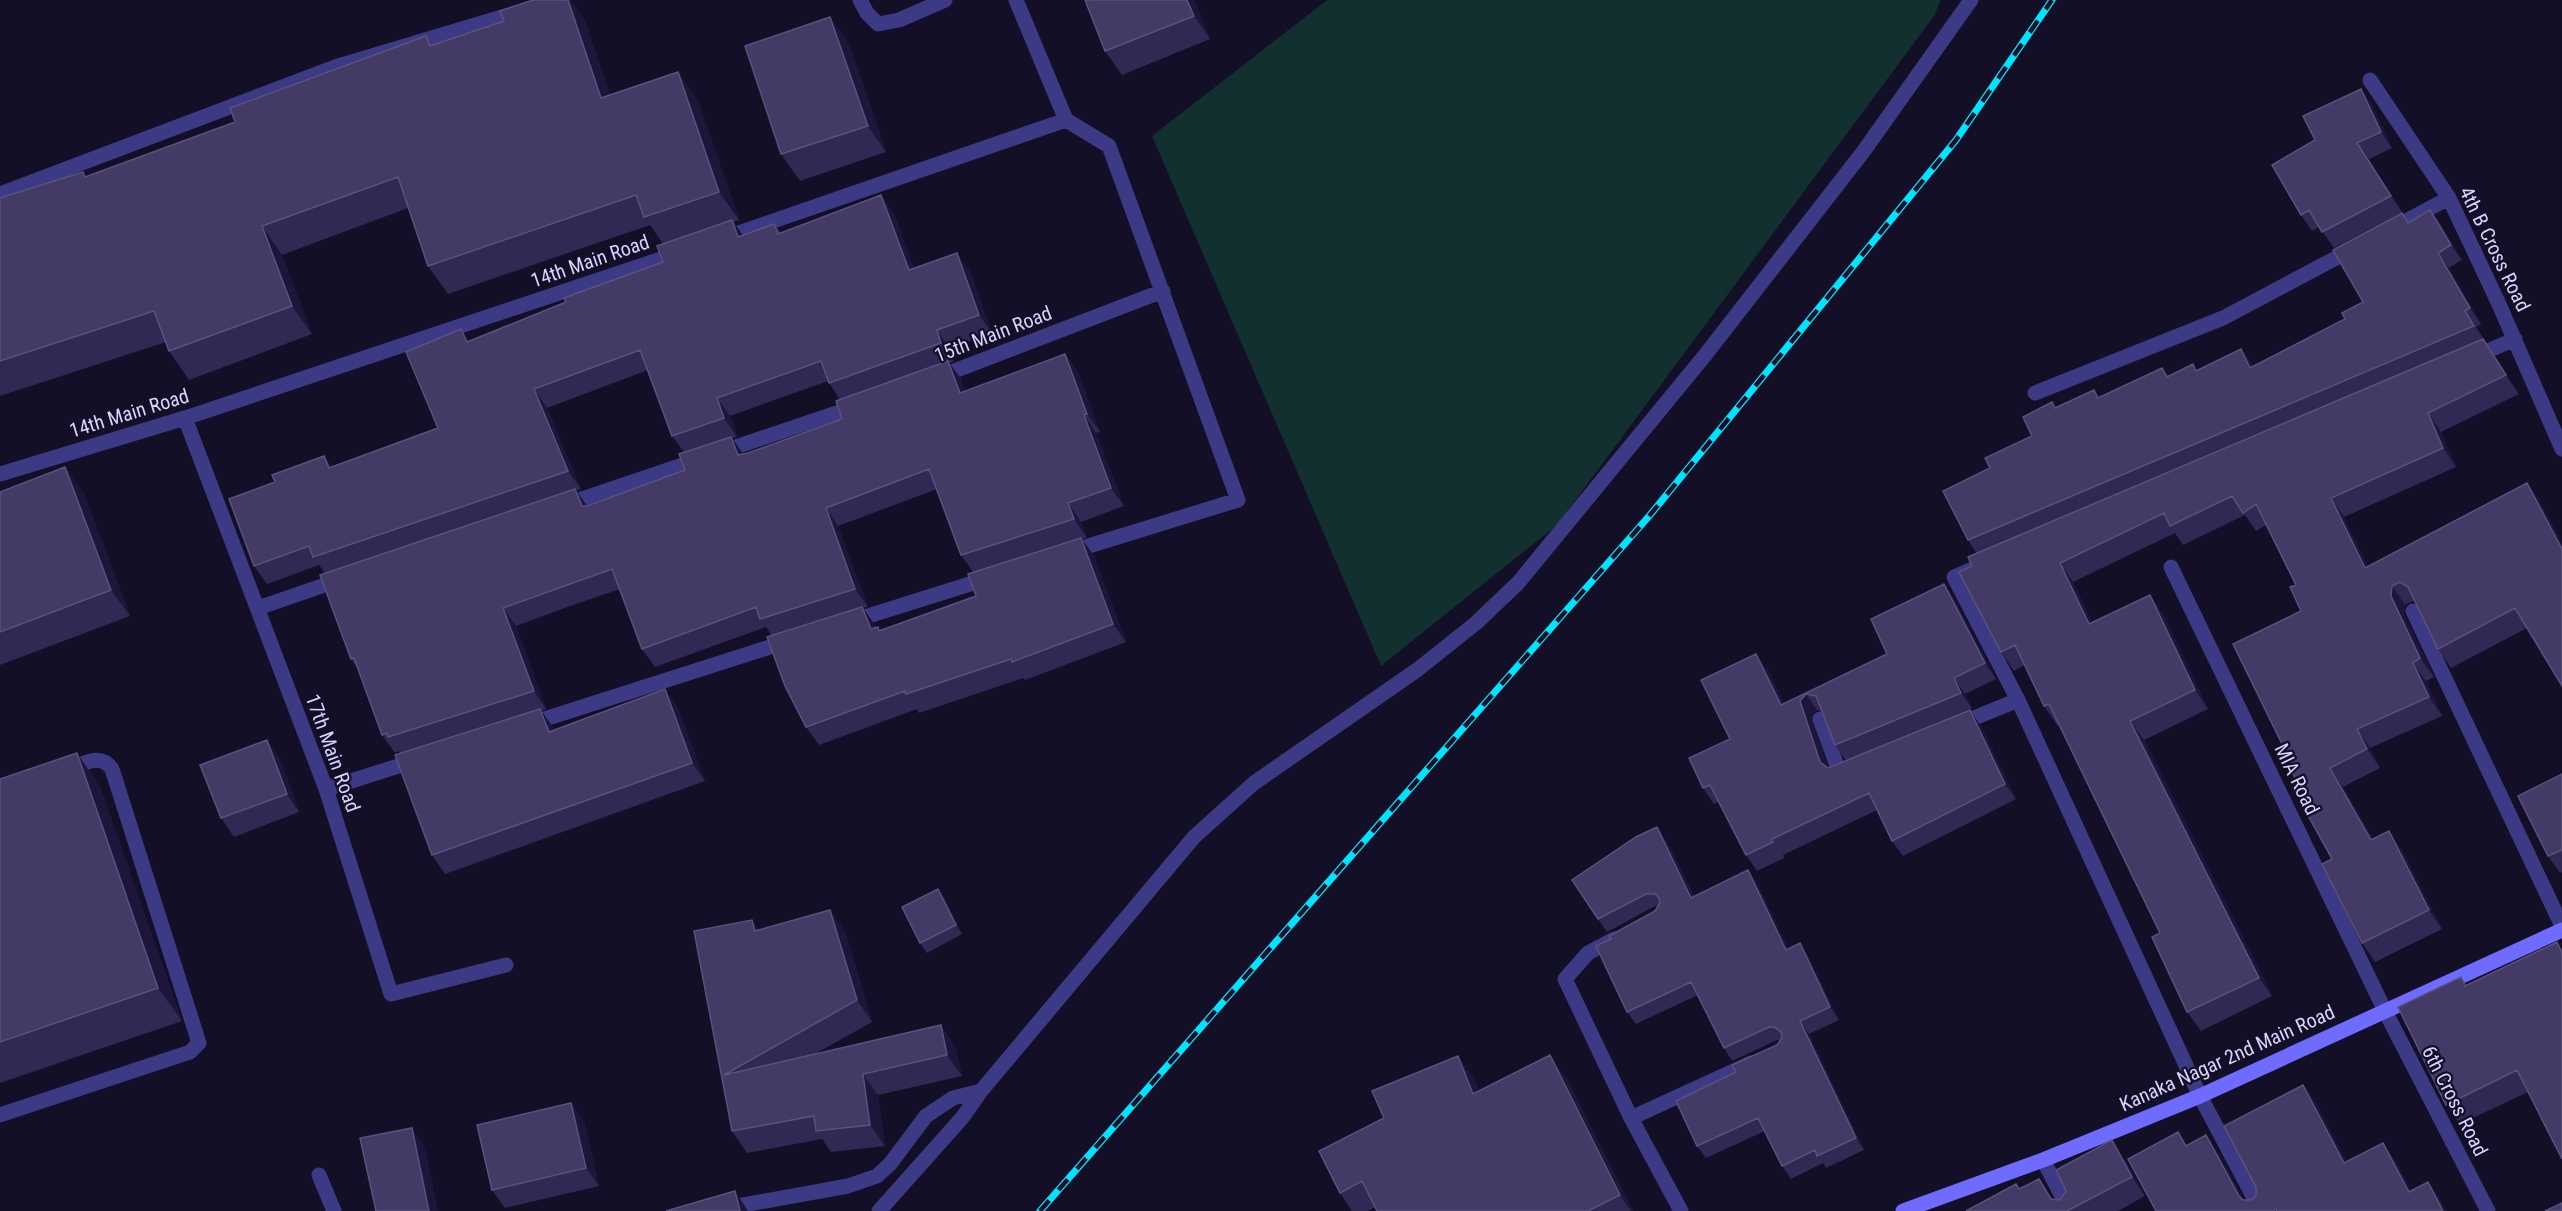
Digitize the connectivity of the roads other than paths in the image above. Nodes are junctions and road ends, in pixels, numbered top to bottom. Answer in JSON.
{"nodes":[{"id":1,"x":560,"y":0,"type":"edge"},
{"id":2,"x":860,"y":0,"type":"edge"},
{"id":3,"x":945,"y":0,"type":"edge"},
{"id":4,"x":1016,"y":0,"type":"edge"},
{"id":5,"x":1971,"y":0,"type":"edge"},
{"id":6,"x":2370,"y":80,"type":"dead end"},
{"id":7,"x":1066,"y":120,"type":"junction"},
{"id":8,"x":0,"y":194,"type":"edge"},
{"id":9,"x":2449,"y":198,"type":"junction"},
{"id":10,"x":1163,"y":291,"type":"junction"},
{"id":11,"x":2515,"y":339,"type":"junction"},
{"id":12,"x":2462,"y":362,"type":"edge"},
{"id":13,"x":921,"y":384,"type":"edge"},
{"id":14,"x":2035,"y":393,"type":"dead end"},
{"id":15,"x":876,"y":400,"type":"edge"},
{"id":16,"x":185,"y":418,"type":"junction"},
{"id":17,"x":2562,"y":448,"type":"edge"},
{"id":18,"x":0,"y":474,"type":"edge"},
{"id":19,"x":550,"y":510,"type":"edge"},
{"id":20,"x":1050,"y":558,"type":"edge"},
{"id":21,"x":1997,"y":558,"type":"edge"},
{"id":22,"x":2171,"y":567,"type":"dead end"},
{"id":23,"x":1004,"y":573,"type":"edge"},
{"id":24,"x":359,"y":574,"type":"edge"},
{"id":25,"x":258,"y":608,"type":"junction"},
{"id":26,"x":2413,"y":612,"type":"edge"},
{"id":27,"x":834,"y":627,"type":"edge"},
{"id":28,"x":800,"y":638,"type":"edge"},
{"id":29,"x":2018,"y":700,"type":"junction"},
{"id":30,"x":1820,"y":719,"type":"edge"},
{"id":31,"x":518,"y":728,"type":"edge"},
{"id":32,"x":1945,"y":731,"type":"edge"},
{"id":33,"x":427,"y":757,"type":"edge"},
{"id":34,"x":1861,"y":765,"type":"edge"},
{"id":35,"x":51,"y":777,"type":"edge"},
{"id":36,"x":326,"y":789,"type":"junction"},
{"id":37,"x":2562,"y":926,"type":"edge"},
{"id":38,"x":2562,"y":930,"type":"edge"},
{"id":39,"x":1629,"y":931,"type":"edge"},
{"id":40,"x":506,"y":965,"type":"dead end"},
{"id":41,"x":2385,"y":1011,"type":"junction"},
{"id":42,"x":1770,"y":1054,"type":"edge"},
{"id":43,"x":981,"y":1090,"type":"junction"},
{"id":44,"x":2200,"y":1096,"type":"junction"},
{"id":45,"x":0,"y":1115,"type":"edge"},
{"id":46,"x":1631,"y":1118,"type":"junction"},
{"id":47,"x":2043,"y":1160,"type":"junction"},
{"id":48,"x":319,"y":1175,"type":"dead end"},
{"id":49,"x":334,"y":1211,"type":"edge"},
{"id":50,"x":710,"y":1211,"type":"edge"},
{"id":51,"x":879,"y":1211,"type":"edge"},
{"id":52,"x":1680,"y":1211,"type":"edge"},
{"id":53,"x":1903,"y":1211,"type":"edge"},
{"id":54,"x":2070,"y":1211,"type":"edge"},
{"id":55,"x":2260,"y":1211,"type":"edge"},
{"id":56,"x":2488,"y":1211,"type":"edge"}],
"edges":[{"from":1,"to":8,"type":"street"},
{"from":2,"to":3,"type":"street"},
{"from":4,"to":7,"type":"street"},
{"from":5,"to":43,"type":"street"},
{"from":6,"to":9,"type":"street","name":"4th B Cross Road"},
{"from":7,"to":10,"type":"street"},
{"from":7,"to":16,"type":"street","name":"14th Main Road"},
{"from":9,"to":11,"type":"street","name":"4th B Cross Road"},
{"from":9,"to":14,"type":"street"},
{"from":10,"to":13,"type":"street","name":"15th Main Road"},
{"from":10,"to":20,"type":"street"},
{"from":11,"to":12,"type":"street"},
{"from":11,"to":17,"type":"street","name":"4th B Cross Road"},
{"from":15,"to":19,"type":"street"},
{"from":16,"to":18,"type":"street","name":"14th Main Road"},
{"from":16,"to":25,"type":"street","name":"17th Main Road"},
{"from":21,"to":29,"type":"street"},
{"from":22,"to":41,"type":"street","name":"MIA Road"},
{"from":23,"to":27,"type":"street"},
{"from":24,"to":25,"type":"street"},
{"from":25,"to":36,"type":"street","name":"17th Main Road"},
{"from":26,"to":37,"type":"street"},
{"from":28,"to":31,"type":"street"},
{"from":29,"to":32,"type":"street"},
{"from":29,"to":44,"type":"street"},
{"from":30,"to":34,"type":"street"},
{"from":33,"to":36,"type":"street"},
{"from":35,"to":45,"type":"street"},
{"from":36,"to":40,"type":"street","name":"17th Main Road"},
{"from":38,"to":41,"type":"main road","name":"Kanaka Nagar 2nd Main Road"},
{"from":39,"to":46,"type":"street"},
{"from":41,"to":44,"type":"main road","name":"Kanaka Nagar 2nd Main Road"},
{"from":41,"to":56,"type":"street","name":"6th Cross Road"},
{"from":42,"to":46,"type":"street"},
{"from":43,"to":50,"type":"street"},
{"from":43,"to":51,"type":"street"},
{"from":44,"to":47,"type":"main road","name":"Kanaka Nagar 2nd Main Road"},
{"from":44,"to":55,"type":"street"},
{"from":46,"to":52,"type":"street"},
{"from":47,"to":53,"type":"main road","name":"Kanaka Nagar 2nd Main Road"},
{"from":47,"to":54,"type":"street"},
{"from":48,"to":49,"type":"street"}]}
